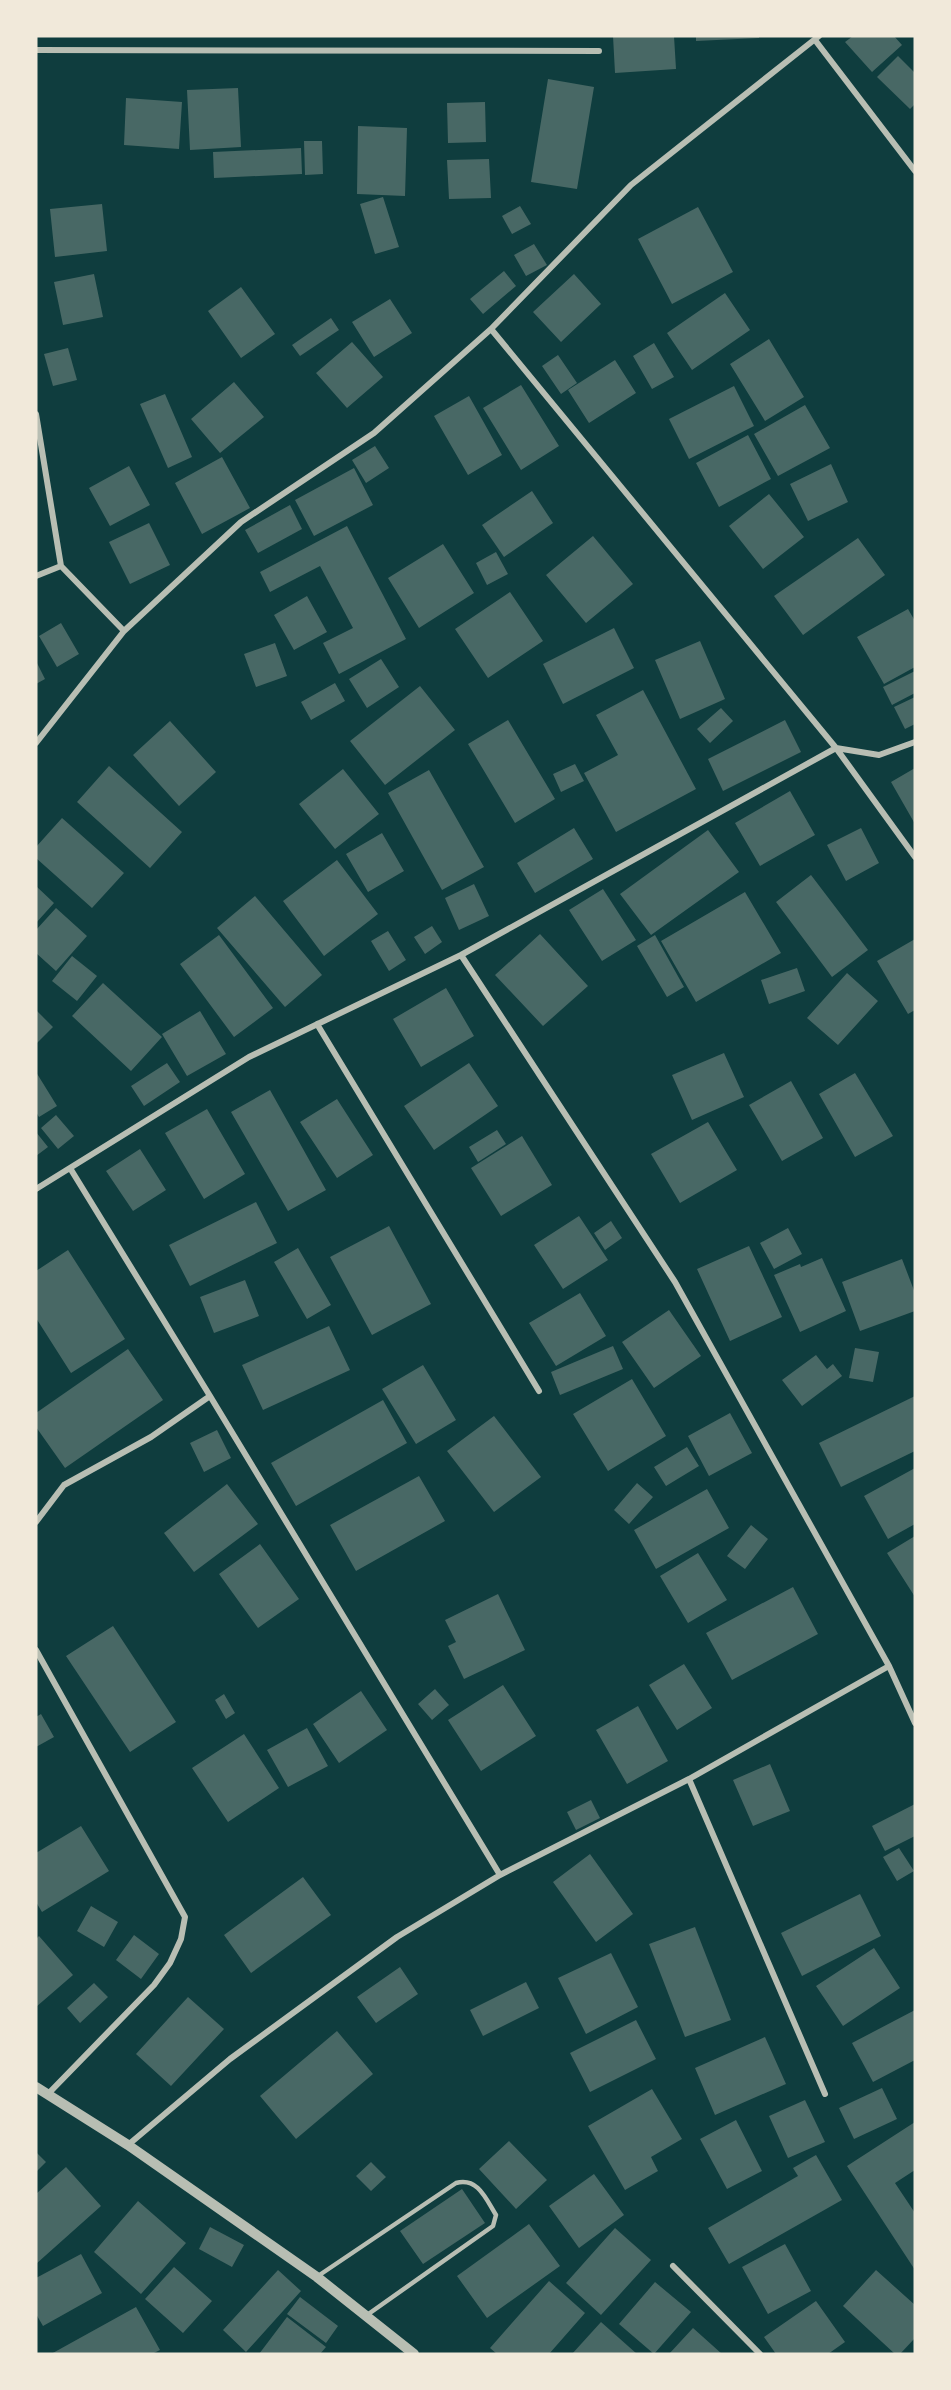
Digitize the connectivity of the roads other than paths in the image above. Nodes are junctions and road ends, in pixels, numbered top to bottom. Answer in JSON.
{"nodes":[{"id":1,"x":817,"y":38,"type":"edge"},
{"id":2,"x":36,"y":50,"type":"edge"},
{"id":3,"x":599,"y":51,"type":"dead end"},
{"id":4,"x":915,"y":171,"type":"edge"},
{"id":5,"x":491,"y":329,"type":"junction"},
{"id":6,"x":36,"y":414,"type":"edge"},
{"id":7,"x":61,"y":566,"type":"junction"},
{"id":8,"x":36,"y":576,"type":"edge"},
{"id":9,"x":124,"y":631,"type":"junction"},
{"id":10,"x":915,"y":742,"type":"edge"},
{"id":11,"x":36,"y":743,"type":"edge"},
{"id":12,"x":836,"y":748,"type":"junction"},
{"id":13,"x":915,"y":857,"type":"edge"},
{"id":14,"x":460,"y":955,"type":"junction"},
{"id":15,"x":317,"y":1024,"type":"junction"},
{"id":16,"x":70,"y":1168,"type":"junction"},
{"id":17,"x":36,"y":1189,"type":"edge"},
{"id":18,"x":540,"y":1391,"type":"dead end"},
{"id":19,"x":210,"y":1396,"type":"junction"},
{"id":20,"x":36,"y":1522,"type":"edge"},
{"id":21,"x":36,"y":1650,"type":"edge"},
{"id":22,"x":889,"y":1666,"type":"junction"},
{"id":23,"x":915,"y":1723,"type":"edge"},
{"id":24,"x":689,"y":1779,"type":"junction"},
{"id":25,"x":500,"y":1875,"type":"junction"},
{"id":26,"x":36,"y":2087,"type":"edge"},
{"id":27,"x":48,"y":2094,"type":"junction"},
{"id":28,"x":825,"y":2094,"type":"dead end"},
{"id":29,"x":128,"y":2145,"type":"junction"},
{"id":30,"x":673,"y":2266,"type":"dead end"},
{"id":31,"x":317,"y":2277,"type":"junction"},
{"id":32,"x":367,"y":2315,"type":"junction"},
{"id":33,"x":414,"y":2354,"type":"edge"},
{"id":34,"x":760,"y":2354,"type":"edge"}],
"edges":[{"from":1,"to":4,"type":"street"},
{"from":1,"to":5,"type":"street"},
{"from":2,"to":3,"type":"street"},
{"from":5,"to":9,"type":"street"},
{"from":5,"to":12,"type":"street"},
{"from":6,"to":7,"type":"street"},
{"from":7,"to":8,"type":"street"},
{"from":7,"to":9,"type":"street"},
{"from":9,"to":11,"type":"street"},
{"from":10,"to":12,"type":"street"},
{"from":12,"to":13,"type":"street"},
{"from":12,"to":14,"type":"street"},
{"from":14,"to":15,"type":"street"},
{"from":14,"to":22,"type":"street"},
{"from":15,"to":16,"type":"street"},
{"from":15,"to":18,"type":"street"},
{"from":16,"to":17,"type":"street"},
{"from":16,"to":19,"type":"street"},
{"from":19,"to":20,"type":"street"},
{"from":19,"to":25,"type":"street"},
{"from":21,"to":27,"type":"street"},
{"from":22,"to":23,"type":"street"},
{"from":22,"to":24,"type":"street"},
{"from":24,"to":25,"type":"street"},
{"from":24,"to":28,"type":"street"},
{"from":25,"to":29,"type":"street"},
{"from":26,"to":27,"type":"street"},
{"from":27,"to":29,"type":"street"},
{"from":29,"to":31,"type":"street"},
{"from":30,"to":34,"type":"street"},
{"from":31,"to":32,"type":"street"},
{"from":31,"to":32,"type":"lane"},
{"from":32,"to":33,"type":"street"}]}
